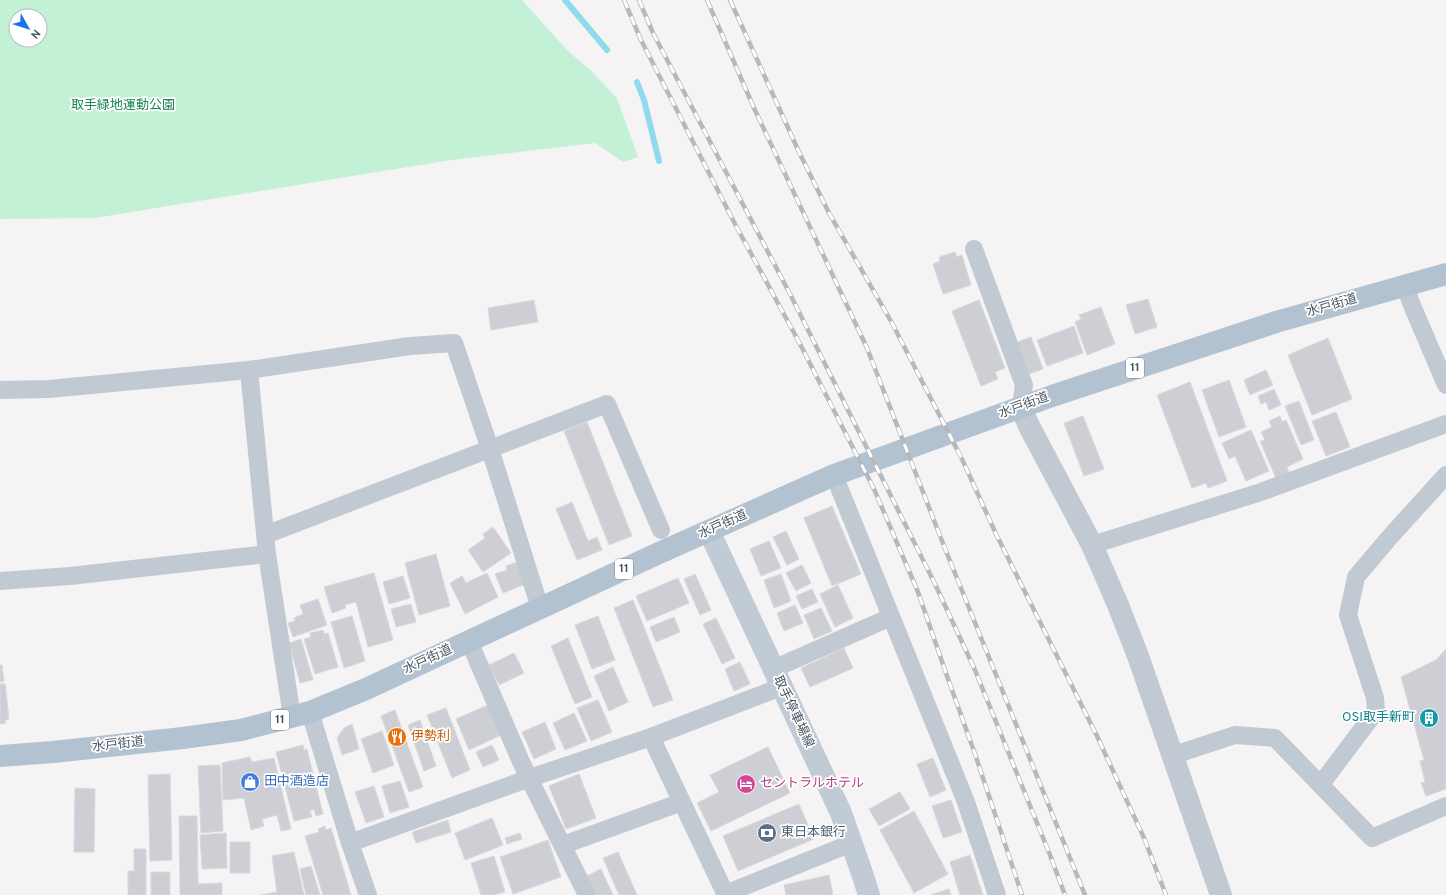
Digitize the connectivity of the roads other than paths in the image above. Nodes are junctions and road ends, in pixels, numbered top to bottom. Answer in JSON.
{"nodes":[{"id":1,"x":974,"y":249,"type":"dead end"},
{"id":2,"x":1446,"y":274,"type":"edge"},
{"id":3,"x":1405,"y":285,"type":"junction"},
{"id":4,"x":248,"y":370,"type":"junction"},
{"id":5,"x":1446,"y":385,"type":"edge"},
{"id":6,"x":0,"y":390,"type":"edge"},
{"id":7,"x":1021,"y":408,"type":"junction"},
{"id":8,"x":1446,"y":424,"type":"edge"},
{"id":9,"x":490,"y":449,"type":"junction"},
{"id":10,"x":834,"y":475,"type":"junction"},
{"id":11,"x":1446,"y":475,"type":"edge"},
{"id":12,"x":661,"y":530,"type":"dead end"},
{"id":13,"x":709,"y":531,"type":"junction"},
{"id":14,"x":265,"y":535,"type":"junction"},
{"id":15,"x":1092,"y":545,"type":"junction"},
{"id":16,"x":267,"y":554,"type":"junction"},
{"id":17,"x":0,"y":581,"type":"edge"},
{"id":18,"x":540,"y":608,"type":"junction"},
{"id":19,"x":891,"y":617,"type":"junction"},
{"id":20,"x":469,"y":641,"type":"junction"},
{"id":21,"x":777,"y":678,"type":"junction"},
{"id":22,"x":301,"y":714,"type":"junction"},
{"id":23,"x":651,"y":737,"type":"junction"},
{"id":24,"x":0,"y":756,"type":"edge"},
{"id":25,"x":1171,"y":756,"type":"junction"},
{"id":26,"x":530,"y":778,"type":"junction"},
{"id":27,"x":1321,"y":784,"type":"junction"},
{"id":28,"x":682,"y":802,"type":"junction"},
{"id":29,"x":1446,"y":806,"type":"edge"},
{"id":30,"x":350,"y":843,"type":"junction"},
{"id":31,"x":852,"y":843,"type":"junction"},
{"id":32,"x":563,"y":845,"type":"junction"},
{"id":33,"x":726,"y":894,"type":"edge"},
{"id":34,"x":368,"y":895,"type":"edge"},
{"id":35,"x":587,"y":895,"type":"edge"},
{"id":36,"x":869,"y":895,"type":"edge"},
{"id":37,"x":997,"y":895,"type":"edge"},
{"id":38,"x":1221,"y":895,"type":"edge"}],
"edges":[{"from":1,"to":7,"type":"street"},
{"from":2,"to":3,"type":"main road","name":"水戸街道","number":"11"},
{"from":3,"to":5,"type":"street"},
{"from":3,"to":7,"type":"main road","name":"水戸街道","number":"11"},
{"from":4,"to":6,"type":"street"},
{"from":4,"to":9,"type":"street"},
{"from":4,"to":14,"type":"street"},
{"from":7,"to":10,"type":"main road","name":"水戸街道","number":"11"},
{"from":7,"to":15,"type":"street"},
{"from":8,"to":15,"type":"street"},
{"from":9,"to":12,"type":"street"},
{"from":9,"to":14,"type":"street"},
{"from":9,"to":18,"type":"street"},
{"from":10,"to":13,"type":"main road","name":"水戸街道","number":"11"},
{"from":10,"to":19,"type":"street"},
{"from":11,"to":27,"type":"street"},
{"from":13,"to":18,"type":"main road","name":"水戸街道","number":"11"},
{"from":13,"to":21,"type":"main road","name":"取手停車場線"},
{"from":14,"to":16,"type":"street"},
{"from":15,"to":25,"type":"street"},
{"from":16,"to":17,"type":"street"},
{"from":16,"to":22,"type":"street"},
{"from":18,"to":20,"type":"main road","name":"水戸街道","number":"11"},
{"from":19,"to":21,"type":"street"},
{"from":19,"to":37,"type":"street"},
{"from":20,"to":22,"type":"main road","name":"水戸街道","number":"11"},
{"from":20,"to":26,"type":"street"},
{"from":21,"to":23,"type":"street"},
{"from":21,"to":31,"type":"main road","name":"取手停車場線"},
{"from":22,"to":24,"type":"main road","name":"水戸街道","number":"11"},
{"from":22,"to":30,"type":"street"},
{"from":23,"to":26,"type":"street"},
{"from":23,"to":28,"type":"street"},
{"from":25,"to":27,"type":"street"},
{"from":25,"to":38,"type":"street"},
{"from":26,"to":30,"type":"street"},
{"from":26,"to":32,"type":"street"},
{"from":27,"to":29,"type":"street"},
{"from":28,"to":32,"type":"street"},
{"from":28,"to":33,"type":"street"},
{"from":30,"to":34,"type":"street"},
{"from":31,"to":33,"type":"street"},
{"from":31,"to":36,"type":"main road","name":"取手停車場線"},
{"from":32,"to":35,"type":"street"}]}
